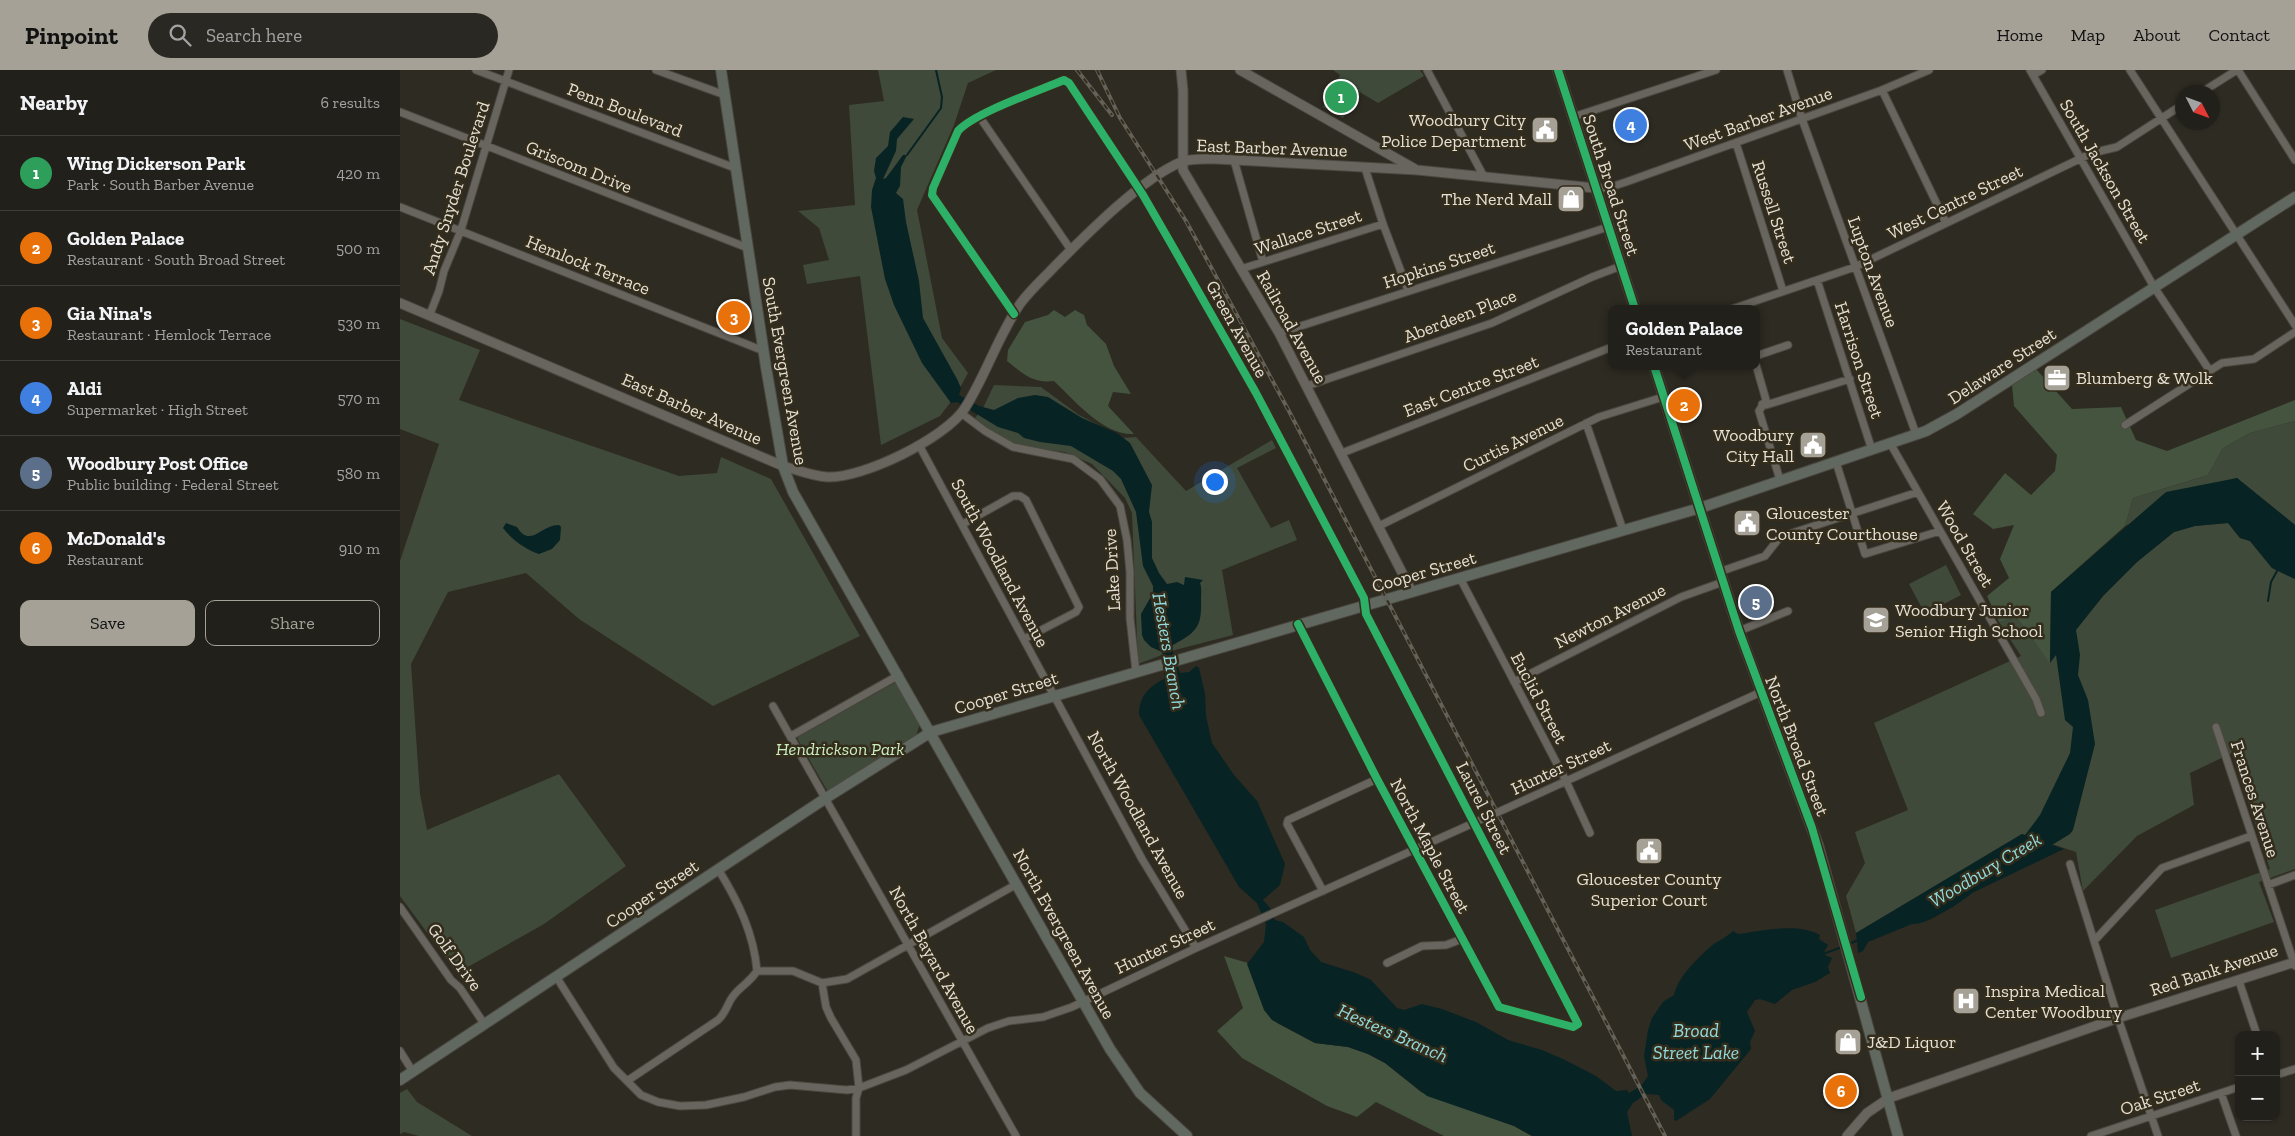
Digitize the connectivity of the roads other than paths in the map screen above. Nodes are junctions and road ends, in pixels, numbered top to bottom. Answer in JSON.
{"nodes":[{"id":1,"x":476,"y":70,"type":"edge"},
{"id":2,"x":509,"y":70,"type":"edge"},
{"id":3,"x":656,"y":70,"type":"edge"},
{"id":4,"x":721,"y":70,"type":"edge"},
{"id":5,"x":1181,"y":70,"type":"edge"},
{"id":6,"x":1240,"y":70,"type":"edge"},
{"id":7,"x":1427,"y":70,"type":"edge"},
{"id":8,"x":1558,"y":70,"type":"edge"},
{"id":9,"x":1716,"y":70,"type":"edge"},
{"id":10,"x":1786,"y":70,"type":"edge"},
{"id":11,"x":1929,"y":70,"type":"edge"},
{"id":12,"x":2042,"y":70,"type":"edge"},
{"id":13,"x":2130,"y":70,"type":"edge"},
{"id":14,"x":2237,"y":70,"type":"edge"},
{"id":15,"x":2032,"y":72,"type":"edge"},
{"id":16,"x":506,"y":81,"type":"junction"},
{"id":17,"x":2213,"y":85,"type":"edge"},
{"id":18,"x":1882,"y":90,"type":"junction"},
{"id":19,"x":725,"y":95,"type":"junction"},
{"id":20,"x":2175,"y":110,"type":"edge"},
{"id":21,"x":400,"y":112,"type":"edge"},
{"id":22,"x":980,"y":116,"type":"junction"},
{"id":23,"x":1573,"y":116,"type":"junction"},
{"id":24,"x":1802,"y":119,"type":"junction"},
{"id":25,"x":2161,"y":119,"type":"junction"},
{"id":26,"x":1736,"y":143,"type":"junction"},
{"id":27,"x":487,"y":146,"type":"junction"},
{"id":28,"x":2080,"y":159,"type":"junction"},
{"id":29,"x":1234,"y":160,"type":"junction"},
{"id":30,"x":2295,"y":160,"type":"edge"},
{"id":31,"x":1182,"y":162,"type":"junction"},
{"id":32,"x":735,"y":168,"type":"junction"},
{"id":33,"x":1365,"y":168,"type":"junction"},
{"id":34,"x":1417,"y":170,"type":"junction"},
{"id":35,"x":1483,"y":176,"type":"junction"},
{"id":36,"x":1139,"y":188,"type":"junction"},
{"id":37,"x":1595,"y":188,"type":"junction"},
{"id":38,"x":2295,"y":197,"type":"edge"},
{"id":39,"x":400,"y":207,"type":"edge"},
{"id":40,"x":1946,"y":223,"type":"junction"},
{"id":41,"x":1383,"y":224,"type":"junction"},
{"id":42,"x":1608,"y":227,"type":"junction"},
{"id":43,"x":461,"y":230,"type":"junction"},
{"id":44,"x":2236,"y":235,"type":"junction"},
{"id":45,"x":748,"y":248,"type":"junction"},
{"id":46,"x":1070,"y":250,"type":"junction"},
{"id":47,"x":1262,"y":262,"type":"junction"},
{"id":48,"x":1621,"y":266,"type":"junction"},
{"id":49,"x":1855,"y":267,"type":"junction"},
{"id":50,"x":1241,"y":269,"type":"junction"},
{"id":51,"x":1817,"y":280,"type":"junction"},
{"id":52,"x":2154,"y":287,"type":"junction"},
{"id":53,"x":1408,"y":290,"type":"junction"},
{"id":54,"x":1783,"y":291,"type":"junction"},
{"id":55,"x":400,"y":302,"type":"edge"},
{"id":56,"x":1634,"y":305,"type":"edge"},
{"id":57,"x":1744,"y":305,"type":"edge"},
{"id":58,"x":430,"y":314,"type":"junction"},
{"id":59,"x":1014,"y":314,"type":"junction"},
{"id":60,"x":2295,"y":325,"type":"edge"},
{"id":61,"x":2295,"y":332,"type":"edge"},
{"id":62,"x":1279,"y":334,"type":"junction"},
{"id":63,"x":1788,"y":345,"type":"dead end"},
{"id":64,"x":1608,"y":349,"type":"edge"},
{"id":65,"x":764,"y":351,"type":"junction"},
{"id":66,"x":1760,"y":355,"type":"edge"},
{"id":67,"x":1655,"y":370,"type":"edge"},
{"id":68,"x":1757,"y":370,"type":"edge"},
{"id":69,"x":2210,"y":371,"type":"junction"},
{"id":70,"x":1850,"y":378,"type":"junction"},
{"id":71,"x":1306,"y":386,"type":"junction"},
{"id":72,"x":1663,"y":397,"type":"junction"},
{"id":73,"x":1762,"y":404,"type":"junction"},
{"id":74,"x":965,"y":408,"type":"junction"},
{"id":75,"x":1586,"y":424,"type":"junction"},
{"id":76,"x":2125,"y":425,"type":"dead end"},
{"id":77,"x":1916,"y":434,"type":"junction"},
{"id":78,"x":1890,"y":443,"type":"junction"},
{"id":79,"x":919,"y":445,"type":"junction"},
{"id":80,"x":1872,"y":450,"type":"junction"},
{"id":81,"x":1342,"y":453,"type":"junction"},
{"id":82,"x":1836,"y":462,"type":"junction"},
{"id":83,"x":783,"y":466,"type":"junction"},
{"id":84,"x":1780,"y":480,"type":"junction"},
{"id":85,"x":1918,"y":492,"type":"junction"},
{"id":86,"x":1700,"y":508,"type":"junction"},
{"id":87,"x":1852,"y":513,"type":"junction"},
{"id":88,"x":963,"y":524,"type":"junction"},
{"id":89,"x":1379,"y":526,"type":"junction"},
{"id":90,"x":1623,"y":530,"type":"junction"},
{"id":91,"x":1940,"y":531,"type":"junction"},
{"id":92,"x":1721,"y":577,"type":"junction"},
{"id":93,"x":1460,"y":578,"type":"junction"},
{"id":94,"x":1412,"y":592,"type":"junction"},
{"id":95,"x":1365,"y":605,"type":"junction"},
{"id":96,"x":1788,"y":611,"type":"dead end"},
{"id":97,"x":1298,"y":624,"type":"junction"},
{"id":98,"x":1739,"y":632,"type":"junction"},
{"id":99,"x":1024,"y":639,"type":"junction"},
{"id":100,"x":1136,"y":672,"type":"junction"},
{"id":101,"x":899,"y":675,"type":"junction"},
{"id":102,"x":1514,"y":682,"type":"junction"},
{"id":103,"x":1761,"y":692,"type":"junction"},
{"id":104,"x":1055,"y":695,"type":"junction"},
{"id":105,"x":773,"y":706,"type":"dead end"},
{"id":106,"x":2041,"y":713,"type":"dead end"},
{"id":107,"x":2216,"y":727,"type":"dead end"},
{"id":108,"x":931,"y":732,"type":"junction"},
{"id":109,"x":791,"y":736,"type":"junction"},
{"id":110,"x":1377,"y":779,"type":"junction"},
{"id":111,"x":1566,"y":782,"type":"junction"},
{"id":112,"x":826,"y":798,"type":"junction"},
{"id":113,"x":1477,"y":821,"type":"junction"},
{"id":114,"x":1590,"y":833,"type":"dead end"},
{"id":115,"x":2251,"y":836,"type":"junction"},
{"id":116,"x":1414,"y":849,"type":"junction"},
{"id":117,"x":2070,"y":864,"type":"dead end"},
{"id":118,"x":718,"y":869,"type":"junction"},
{"id":119,"x":2295,"y":875,"type":"edge"},
{"id":120,"x":1017,"y":884,"type":"junction"},
{"id":121,"x":2268,"y":885,"type":"junction"},
{"id":122,"x":1323,"y":891,"type":"junction"},
{"id":123,"x":400,"y":907,"type":"edge"},
{"id":124,"x":1462,"y":939,"type":"junction"},
{"id":125,"x":2095,"y":940,"type":"junction"},
{"id":126,"x":908,"y":945,"type":"junction"},
{"id":127,"x":1196,"y":948,"type":"junction"},
{"id":128,"x":1387,"y":963,"type":"dead end"},
{"id":129,"x":2295,"y":963,"type":"edge"},
{"id":130,"x":757,"y":971,"type":"junction"},
{"id":131,"x":557,"y":978,"type":"junction"},
{"id":132,"x":2239,"y":981,"type":"junction"},
{"id":133,"x":822,"y":983,"type":"junction"},
{"id":134,"x":1084,"y":1001,"type":"junction"},
{"id":135,"x":2118,"y":1018,"type":"junction"},
{"id":136,"x":1578,"y":1024,"type":"joint"},
{"id":137,"x":485,"y":1025,"type":"junction"},
{"id":138,"x":2256,"y":1031,"type":"edge"},
{"id":139,"x":962,"y":1040,"type":"junction"},
{"id":140,"x":400,"y":1051,"type":"edge"},
{"id":141,"x":2295,"y":1069,"type":"edge"},
{"id":142,"x":413,"y":1072,"type":"junction"},
{"id":143,"x":2280,"y":1074,"type":"edge"},
{"id":144,"x":400,"y":1080,"type":"edge"},
{"id":145,"x":627,"y":1081,"type":"junction"},
{"id":146,"x":859,"y":1088,"type":"junction"},
{"id":147,"x":2235,"y":1088,"type":"edge"},
{"id":148,"x":2221,"y":1093,"type":"junction"},
{"id":149,"x":1889,"y":1098,"type":"junction"},
{"id":150,"x":2150,"y":1116,"type":"junction"},
{"id":151,"x":856,"y":1136,"type":"edge"},
{"id":152,"x":1016,"y":1136,"type":"edge"},
{"id":153,"x":1187,"y":1136,"type":"edge"},
{"id":154,"x":1847,"y":1136,"type":"edge"},
{"id":155,"x":1898,"y":1136,"type":"edge"},
{"id":156,"x":2091,"y":1136,"type":"edge"},
{"id":157,"x":2158,"y":1136,"type":"edge"},
{"id":158,"x":2236,"y":1136,"type":"edge"}],
"edges":[{"from":1,"to":16,"type":"street","name":"Penn Boulevard"},
{"from":2,"to":16,"type":"street","name":"Andy Snyder Boulevard"},
{"from":3,"to":19,"type":"street"},
{"from":4,"to":19,"type":"main road","name":"South Evergreen Avenue"},
{"from":5,"to":31,"type":"street","name":"Railroad Avenue"},
{"from":6,"to":34,"type":"street"},
{"from":7,"to":35,"type":"street"},
{"from":8,"to":23,"type":"main road","name":"South Broad Street"},
{"from":9,"to":23,"type":"street"},
{"from":10,"to":24,"type":"street","name":"Lupton Avenue"},
{"from":11,"to":18,"type":"street","name":"West Barber Avenue"},
{"from":12,"to":15,"type":"street"},
{"from":13,"to":25,"type":"street"},
{"from":14,"to":17,"type":"street"},
{"from":14,"to":30,"type":"street"},
{"from":15,"to":28,"type":"street","name":"South Jackson Street"},
{"from":16,"to":27,"type":"street","name":"Andy Snyder Boulevard"},
{"from":16,"to":32,"type":"street","name":"Penn Boulevard"},
{"from":18,"to":24,"type":"street","name":"West Barber Avenue"},
{"from":18,"to":40,"type":"street"},
{"from":19,"to":32,"type":"main road","name":"South Evergreen Avenue"},
{"from":20,"to":25,"type":"street","name":"West Centre Street"},
{"from":21,"to":27,"type":"street","name":"Griscom Drive"},
{"from":22,"to":36,"type":"street","name":"Green Avenue"},
{"from":22,"to":46,"type":"street"},
{"from":22,"to":59,"type":"street"},
{"from":23,"to":37,"type":"main road","name":"South Broad Street"},
{"from":24,"to":26,"type":"street","name":"West Barber Avenue"},
{"from":24,"to":49,"type":"street","name":"Lupton Avenue"},
{"from":25,"to":28,"type":"street","name":"West Centre Street"},
{"from":25,"to":44,"type":"street"},
{"from":26,"to":37,"type":"street","name":"West Barber Avenue"},
{"from":26,"to":54,"type":"street","name":"Russell Street"},
{"from":27,"to":43,"type":"street","name":"Andy Snyder Boulevard"},
{"from":27,"to":45,"type":"street","name":"Griscom Drive"},
{"from":28,"to":40,"type":"street","name":"West Centre Street"},
{"from":28,"to":52,"type":"street","name":"South Jackson Street"},
{"from":29,"to":31,"type":"street","name":"East Barber Avenue"},
{"from":29,"to":33,"type":"street","name":"East Barber Avenue"},
{"from":29,"to":47,"type":"street"},
{"from":31,"to":36,"type":"street","name":"East Barber Avenue"},
{"from":31,"to":50,"type":"street","name":"Railroad Avenue"},
{"from":32,"to":45,"type":"main road","name":"South Evergreen Avenue"},
{"from":33,"to":34,"type":"street","name":"East Barber Avenue"},
{"from":33,"to":41,"type":"street"},
{"from":34,"to":35,"type":"street","name":"East Barber Avenue"},
{"from":35,"to":37,"type":"street","name":"East Barber Avenue"},
{"from":36,"to":46,"type":"street","name":"East Barber Avenue"},
{"from":36,"to":95,"type":"street","name":"Green Avenue"},
{"from":37,"to":42,"type":"main road","name":"South Broad Street"},
{"from":38,"to":44,"type":"main road","name":"Delaware Street"},
{"from":39,"to":43,"type":"street","name":"Hemlock Terrace"},
{"from":40,"to":49,"type":"street","name":"West Centre Street"},
{"from":41,"to":47,"type":"street","name":"Wallace Street"},
{"from":41,"to":53,"type":"street"},
{"from":42,"to":48,"type":"main road","name":"South Broad Street"},
{"from":42,"to":53,"type":"street","name":"Hopkins Street"},
{"from":43,"to":58,"type":"street","name":"Andy Snyder Boulevard"},
{"from":43,"to":65,"type":"street","name":"Hemlock Terrace"},
{"from":44,"to":52,"type":"main road","name":"Delaware Street"},
{"from":44,"to":60,"type":"street"},
{"from":45,"to":65,"type":"main road","name":"South Evergreen Avenue"},
{"from":46,"to":59,"type":"street","name":"East Barber Avenue"},
{"from":47,"to":50,"type":"street","name":"Wallace Street"},
{"from":48,"to":56,"type":"main road","name":"South Broad Street"},
{"from":48,"to":71,"type":"street","name":"Aberdeen Place"},
{"from":49,"to":51,"type":"street","name":"West Centre Street"},
{"from":49,"to":77,"type":"street","name":"Lupton Avenue"},
{"from":50,"to":62,"type":"street","name":"Railroad Avenue"},
{"from":51,"to":54,"type":"street","name":"West Centre Street"},
{"from":51,"to":70,"type":"street","name":"Harrison Street"},
{"from":52,"to":69,"type":"street","name":"South Jackson Street"},
{"from":52,"to":77,"type":"main road","name":"Delaware Street"},
{"from":53,"to":62,"type":"street","name":"Hopkins Street"},
{"from":54,"to":57,"type":"street","name":"West Centre Street"},
{"from":55,"to":58,"type":"street","name":"East Barber Avenue"},
{"from":58,"to":83,"type":"street","name":"East Barber Avenue"},
{"from":59,"to":74,"type":"street","name":"East Barber Avenue"},
{"from":61,"to":69,"type":"street"},
{"from":62,"to":71,"type":"street","name":"Railroad Avenue"},
{"from":63,"to":66,"type":"street"},
{"from":64,"to":81,"type":"street","name":"East Centre Street"},
{"from":65,"to":83,"type":"main road","name":"South Evergreen Avenue"},
{"from":67,"to":72,"type":"main road"},
{"from":68,"to":73,"type":"street"},
{"from":69,"to":76,"type":"street"},
{"from":70,"to":73,"type":"street"},
{"from":70,"to":80,"type":"street","name":"Harrison Street"},
{"from":71,"to":81,"type":"street","name":"Railroad Avenue"},
{"from":72,"to":75,"type":"street","name":"Curtis Avenue"},
{"from":72,"to":86,"type":"main road"},
{"from":73,"to":84,"type":"street"},
{"from":74,"to":79,"type":"street","name":"East Barber Avenue"},
{"from":74,"to":100,"type":"street","name":"Lake Drive"},
{"from":75,"to":89,"type":"street","name":"Curtis Avenue"},
{"from":75,"to":90,"type":"street"},
{"from":77,"to":78,"type":"main road","name":"Delaware Street"},
{"from":78,"to":80,"type":"main road","name":"Delaware Street"},
{"from":78,"to":85,"type":"street","name":"Wood Street"},
{"from":79,"to":83,"type":"street","name":"East Barber Avenue"},
{"from":79,"to":88,"type":"street","name":"South Woodland Avenue"},
{"from":80,"to":82,"type":"main road","name":"Delaware Street"},
{"from":81,"to":89,"type":"street","name":"Railroad Avenue"},
{"from":82,"to":84,"type":"main road","name":"Delaware Street"},
{"from":82,"to":87,"type":"street"},
{"from":83,"to":101,"type":"main road","name":"South Evergreen Avenue"},
{"from":84,"to":86,"type":"main road","name":"Delaware Street"},
{"from":85,"to":87,"type":"street","name":"Newton Avenue"},
{"from":85,"to":91,"type":"street","name":"Wood Street"},
{"from":86,"to":90,"type":"main road","name":"Cooper Street"},
{"from":86,"to":92,"type":"main road","name":"North Broad Street"},
{"from":87,"to":91,"type":"street"},
{"from":87,"to":92,"type":"street","name":"Newton Avenue"},
{"from":88,"to":99,"type":"street","name":"South Woodland Avenue"},
{"from":88,"to":99,"type":"street"},
{"from":89,"to":94,"type":"street","name":"Railroad Avenue"},
{"from":90,"to":93,"type":"main road","name":"Cooper Street"},
{"from":91,"to":106,"type":"street","name":"Wood Street"},
{"from":92,"to":98,"type":"main road","name":"North Broad Street"},
{"from":92,"to":102,"type":"street","name":"Newton Avenue"},
{"from":93,"to":94,"type":"main road","name":"Cooper Street"},
{"from":93,"to":102,"type":"street","name":"Euclid Street"},
{"from":94,"to":95,"type":"main road","name":"Cooper Street"},
{"from":95,"to":97,"type":"main road","name":"Cooper Street"},
{"from":95,"to":113,"type":"street","name":"Laurel Street"},
{"from":96,"to":98,"type":"street"},
{"from":97,"to":100,"type":"main road","name":"Cooper Street"},
{"from":97,"to":110,"type":"street","name":"North Maple Street"},
{"from":98,"to":103,"type":"main road","name":"North Broad Street"},
{"from":99,"to":104,"type":"street","name":"South Woodland Avenue"},
{"from":100,"to":104,"type":"main road","name":"Cooper Street"},
{"from":101,"to":108,"type":"main road","name":"South Evergreen Avenue"},
{"from":101,"to":109,"type":"street"},
{"from":102,"to":111,"type":"street","name":"Euclid Street"},
{"from":103,"to":111,"type":"street","name":"Hunter Street"},
{"from":103,"to":149,"type":"main road","name":"North Broad Street"},
{"from":104,"to":108,"type":"main road","name":"Cooper Street"},
{"from":104,"to":127,"type":"street","name":"North Woodland Avenue"},
{"from":105,"to":109,"type":"street","name":"North Bayard Avenue"},
{"from":107,"to":115,"type":"street","name":"Frances Avenue"},
{"from":108,"to":112,"type":"main road","name":"Cooper Street"},
{"from":108,"to":120,"type":"main road","name":"North Evergreen Avenue"},
{"from":109,"to":112,"type":"street","name":"North Bayard Avenue"},
{"from":110,"to":116,"type":"street","name":"North Maple Street"},
{"from":110,"to":122,"type":"street"},
{"from":111,"to":113,"type":"street","name":"Hunter Street","bridge":true},
{"from":111,"to":114,"type":"street","name":"Euclid Street"},
{"from":112,"to":118,"type":"main road","name":"Cooper Street"},
{"from":112,"to":126,"type":"street","name":"North Bayard Avenue"},
{"from":113,"to":116,"type":"street","name":"Hunter Street"},
{"from":113,"to":136,"type":"street","name":"Laurel Street"},
{"from":115,"to":121,"type":"street","name":"Frances Avenue"},
{"from":115,"to":125,"type":"street"},
{"from":116,"to":122,"type":"street","name":"Hunter Street"},
{"from":116,"to":124,"type":"street","name":"North Maple Street"},
{"from":117,"to":125,"type":"street"},
{"from":118,"to":130,"type":"street"},
{"from":118,"to":131,"type":"main road","name":"Cooper Street"},
{"from":119,"to":121,"type":"street"},
{"from":120,"to":126,"type":"street"},
{"from":120,"to":134,"type":"main road","name":"North Evergreen Avenue"},
{"from":121,"to":129,"type":"street","name":"Frances Avenue"},
{"from":122,"to":127,"type":"street","name":"Hunter Street"},
{"from":123,"to":137,"type":"street","name":"Golf Drive"},
{"from":124,"to":128,"type":"street"},
{"from":124,"to":136,"type":"street","name":"North Maple Street"},
{"from":125,"to":135,"type":"street"},
{"from":126,"to":133,"type":"street"},
{"from":126,"to":139,"type":"street","name":"North Bayard Avenue"},
{"from":127,"to":134,"type":"street","name":"Hunter Street"},
{"from":129,"to":132,"type":"street","name":"Red Bank Avenue"},
{"from":130,"to":133,"type":"street"},
{"from":130,"to":145,"type":"street"},
{"from":131,"to":137,"type":"main road","name":"Cooper Street"},
{"from":131,"to":145,"type":"street","name":"Hunter Street"},
{"from":132,"to":135,"type":"street","name":"Red Bank Avenue"},
{"from":132,"to":138,"type":"street"},
{"from":133,"to":146,"type":"street"},
{"from":134,"to":139,"type":"street","name":"Hunter Street"},
{"from":134,"to":153,"type":"main road","name":"North Evergreen Avenue"},
{"from":135,"to":149,"type":"street","name":"Red Bank Avenue"},
{"from":135,"to":150,"type":"street"},
{"from":137,"to":142,"type":"main road","name":"Cooper Street"},
{"from":139,"to":146,"type":"street","name":"Hunter Street"},
{"from":139,"to":152,"type":"street","name":"North Bayard Avenue"},
{"from":140,"to":142,"type":"street"},
{"from":141,"to":143,"type":"street"},
{"from":142,"to":144,"type":"main road","name":"Cooper Street"},
{"from":145,"to":146,"type":"street","name":"Hunter Street"},
{"from":146,"to":151,"type":"street"},
{"from":147,"to":148,"type":"street","name":"Oak Street"},
{"from":148,"to":150,"type":"street","name":"Oak Street"},
{"from":148,"to":158,"type":"street"},
{"from":149,"to":154,"type":"street","name":"Red Bank Avenue"},
{"from":149,"to":155,"type":"main road","name":"North Broad Street"},
{"from":150,"to":156,"type":"street","name":"Oak Street"},
{"from":150,"to":157,"type":"street"}]}
